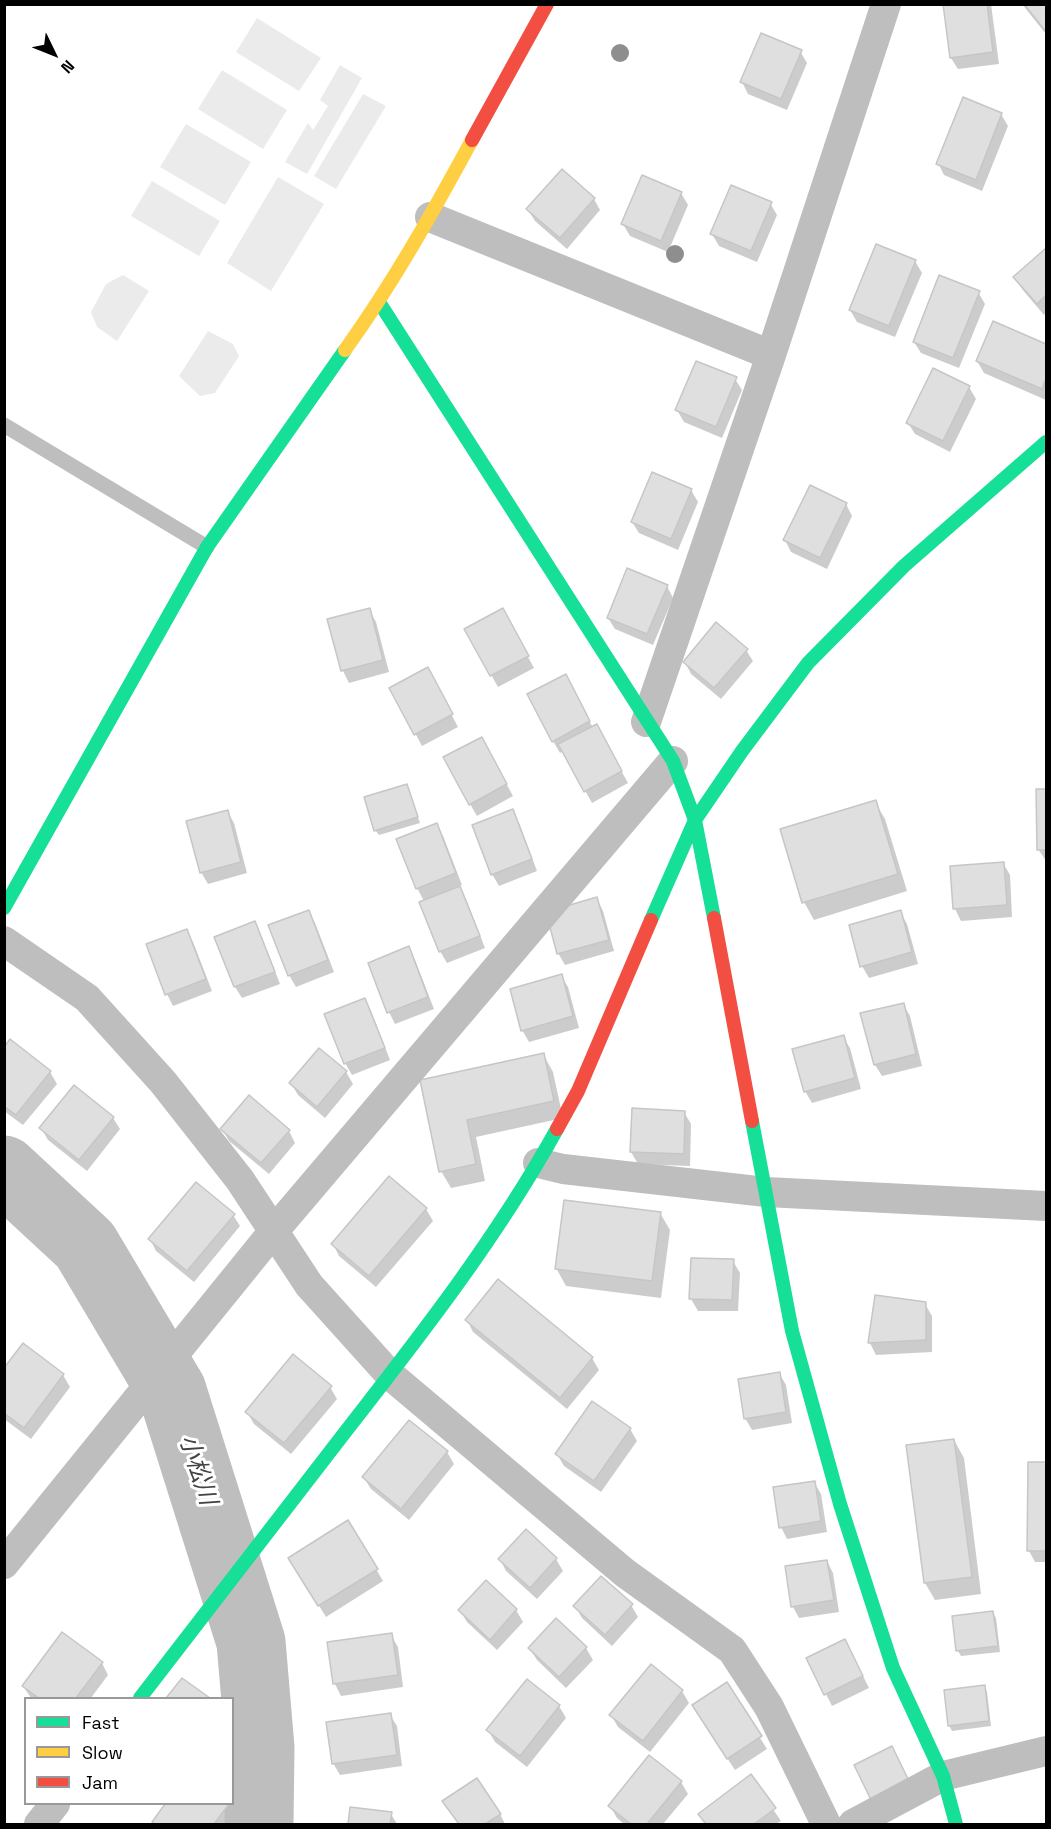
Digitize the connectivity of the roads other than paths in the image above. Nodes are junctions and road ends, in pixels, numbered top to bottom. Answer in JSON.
{"nodes":[{"id":1,"x":547,"y":4,"type":"edge"},
{"id":2,"x":886,"y":4,"type":"edge"},
{"id":3,"x":430,"y":217,"type":"junction"},
{"id":4,"x":379,"y":302,"type":"junction"},
{"id":5,"x":771,"y":356,"type":"junction"},
{"id":6,"x":4,"y":425,"type":"edge"},
{"id":7,"x":1047,"y":442,"type":"edge"},
{"id":8,"x":207,"y":547,"type":"junction"},
{"id":9,"x":646,"y":722,"type":"junction"},
{"id":10,"x":673,"y":761,"type":"junction"},
{"id":11,"x":695,"y":820,"type":"junction"},
{"id":12,"x":4,"y":908,"type":"edge"},
{"id":13,"x":4,"y":941,"type":"edge"},
{"id":14,"x":538,"y":1163,"type":"junction"},
{"id":15,"x":766,"y":1192,"type":"junction"},
{"id":16,"x":1045,"y":1202,"type":"edge"},
{"id":17,"x":273,"y":1232,"type":"junction"},
{"id":18,"x":390,"y":1375,"type":"junction"},
{"id":19,"x":4,"y":1564,"type":"edge"},
{"id":20,"x":141,"y":1697,"type":"edge"},
{"id":21,"x":1047,"y":1751,"type":"edge"},
{"id":22,"x":944,"y":1776,"type":"junction"},
{"id":23,"x":53,"y":1805,"type":"edge"},
{"id":24,"x":39,"y":1824,"type":"edge"},
{"id":25,"x":826,"y":1824,"type":"edge"},
{"id":26,"x":853,"y":1824,"type":"edge"},
{"id":27,"x":956,"y":1824,"type":"edge"}],
"edges":[{"from":1,"to":3,"type":"street"},
{"from":2,"to":5,"type":"street"},
{"from":3,"to":4,"type":"street"},
{"from":3,"to":5,"type":"street"},
{"from":4,"to":8,"type":"street"},
{"from":4,"to":9,"type":"street"},
{"from":5,"to":9,"type":"street"},
{"from":6,"to":8,"type":"lane"},
{"from":7,"to":11,"type":"street"},
{"from":8,"to":12,"type":"street"},
{"from":9,"to":10,"type":"street"},
{"from":10,"to":11,"type":"street"},
{"from":10,"to":17,"type":"street"},
{"from":11,"to":14,"type":"street"},
{"from":11,"to":15,"type":"street"},
{"from":13,"to":17,"type":"street"},
{"from":14,"to":15,"type":"street"},
{"from":14,"to":18,"type":"street"},
{"from":15,"to":16,"type":"street"},
{"from":15,"to":22,"type":"street"},
{"from":17,"to":18,"type":"street"},
{"from":17,"to":19,"type":"street"},
{"from":18,"to":20,"type":"street"},
{"from":18,"to":25,"type":"street"},
{"from":21,"to":22,"type":"street"},
{"from":22,"to":26,"type":"street"},
{"from":22,"to":27,"type":"street"},
{"from":23,"to":24,"type":"street"}]}
